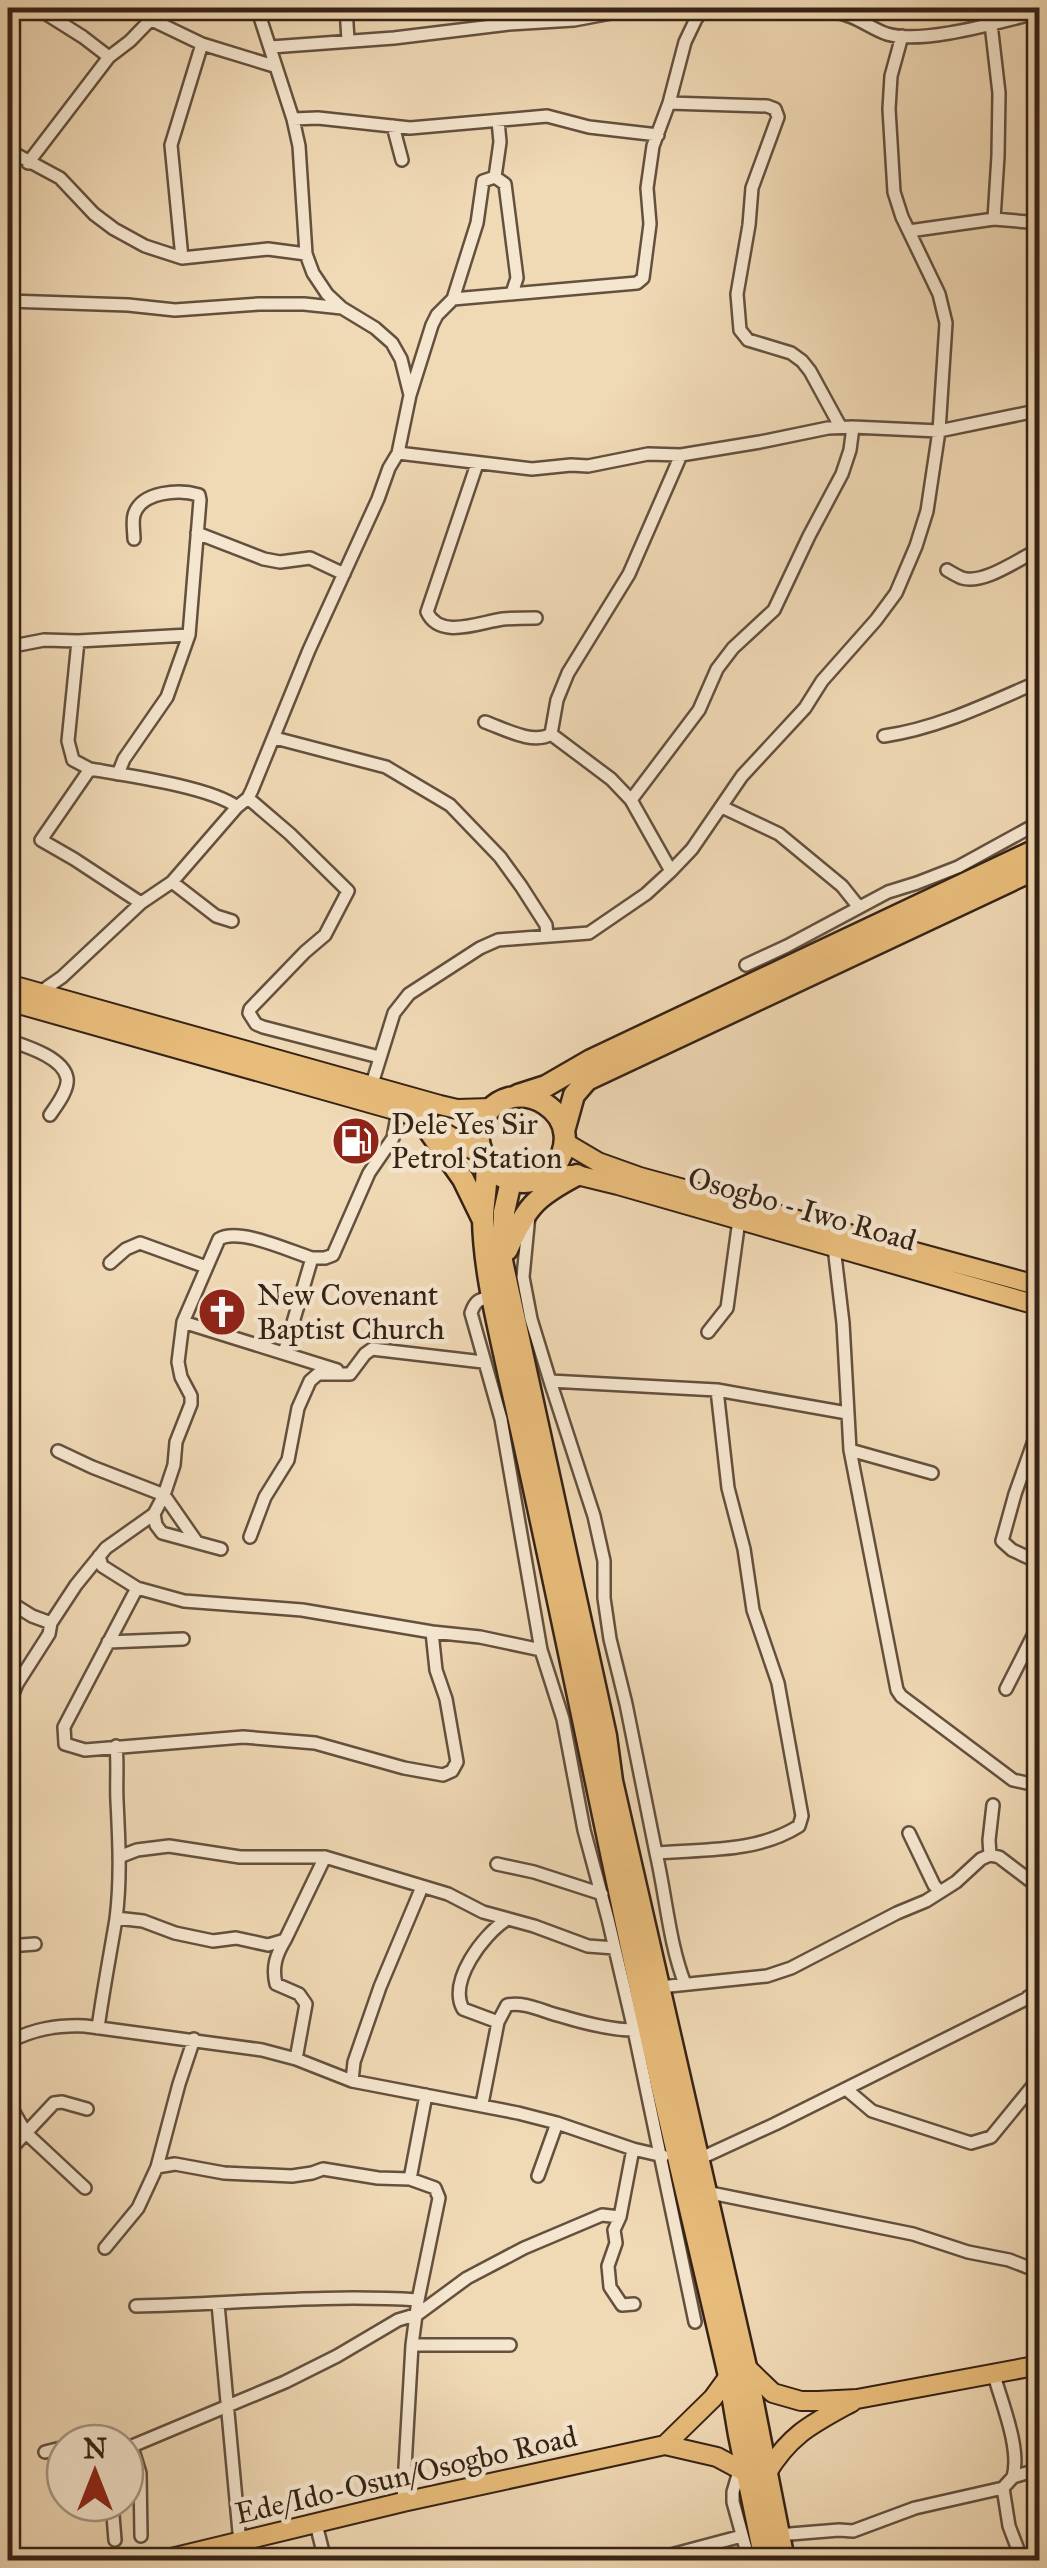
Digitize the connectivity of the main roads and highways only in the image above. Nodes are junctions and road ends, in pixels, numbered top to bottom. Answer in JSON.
{"nodes":[{"id":1,"x":1040,"y":848,"type":"edge"},
{"id":2,"x":1040,"y":867,"type":"edge"},
{"id":3,"x":8,"y":984,"type":"edge"},
{"id":4,"x":8,"y":1002,"type":"edge"},
{"id":5,"x":512,"y":1097,"type":"junction"},
{"id":6,"x":492,"y":1108,"type":"junction"},
{"id":7,"x":420,"y":1118,"type":"junction"},
{"id":8,"x":564,"y":1136,"type":"junction"},
{"id":9,"x":483,"y":1159,"type":"junction"},
{"id":10,"x":548,"y":1175,"type":"junction"},
{"id":11,"x":577,"y":1175,"type":"junction"},
{"id":12,"x":511,"y":1181,"type":"junction"},
{"id":13,"x":483,"y":1220,"type":"junction"},
{"id":14,"x":502,"y":1261,"type":"junction"},
{"id":15,"x":1040,"y":1286,"type":"edge"},
{"id":16,"x":1040,"y":1306,"type":"edge"},
{"id":17,"x":597,"y":1739,"type":"junction"},
{"id":18,"x":1040,"y":2365,"type":"edge"},
{"id":19,"x":738,"y":2372,"type":"junction"},
{"id":20,"x":857,"y":2400,"type":"junction"},
{"id":21,"x":665,"y":2445,"type":"junction"},
{"id":22,"x":751,"y":2472,"type":"junction"},
{"id":23,"x":163,"y":2560,"type":"edge"},
{"id":24,"x":765,"y":2560,"type":"edge"},
{"id":25,"x":784,"y":2560,"type":"edge"}],
"edges":[{"from":1,"to":5,"type":"highway"},
{"from":2,"to":8,"type":"highway"},
{"from":3,"to":6,"type":"main road"},
{"from":4,"to":7,"type":"main road"},
{"from":5,"to":6,"type":"highway"},
{"from":5,"to":8,"type":"highway"},
{"from":6,"to":9,"type":"highway"},
{"from":7,"to":9,"type":"main road"},
{"from":7,"to":13,"type":"highway"},
{"from":8,"to":10,"type":"highway"},
{"from":8,"to":15,"type":"main road","name":"Osogbo - Iwo Road"},
{"from":9,"to":12,"type":"highway"},
{"from":9,"to":13,"type":"highway"},
{"from":10,"to":11,"type":"main road","name":"Osogbo - Iwo Road"},
{"from":10,"to":12,"type":"highway"},
{"from":11,"to":14,"type":"highway"},
{"from":11,"to":16,"type":"main road","name":"Osogbo - Iwo Road"},
{"from":12,"to":14,"type":"highway"},
{"from":13,"to":17,"type":"highway"},
{"from":14,"to":17,"type":"highway"},
{"from":17,"to":19,"type":"highway"},
{"from":17,"to":19,"type":"highway"},
{"from":18,"to":20,"type":"main road"},
{"from":19,"to":20,"type":"main road"},
{"from":19,"to":21,"type":"main road"},
{"from":19,"to":22,"type":"highway"},
{"from":20,"to":22,"type":"main road"},
{"from":21,"to":22,"type":"main road"},
{"from":21,"to":23,"type":"main road","name":"Ede/Ido-Osun/Osogbo Road"},
{"from":22,"to":24,"type":"highway"},
{"from":22,"to":25,"type":"highway"}]}
